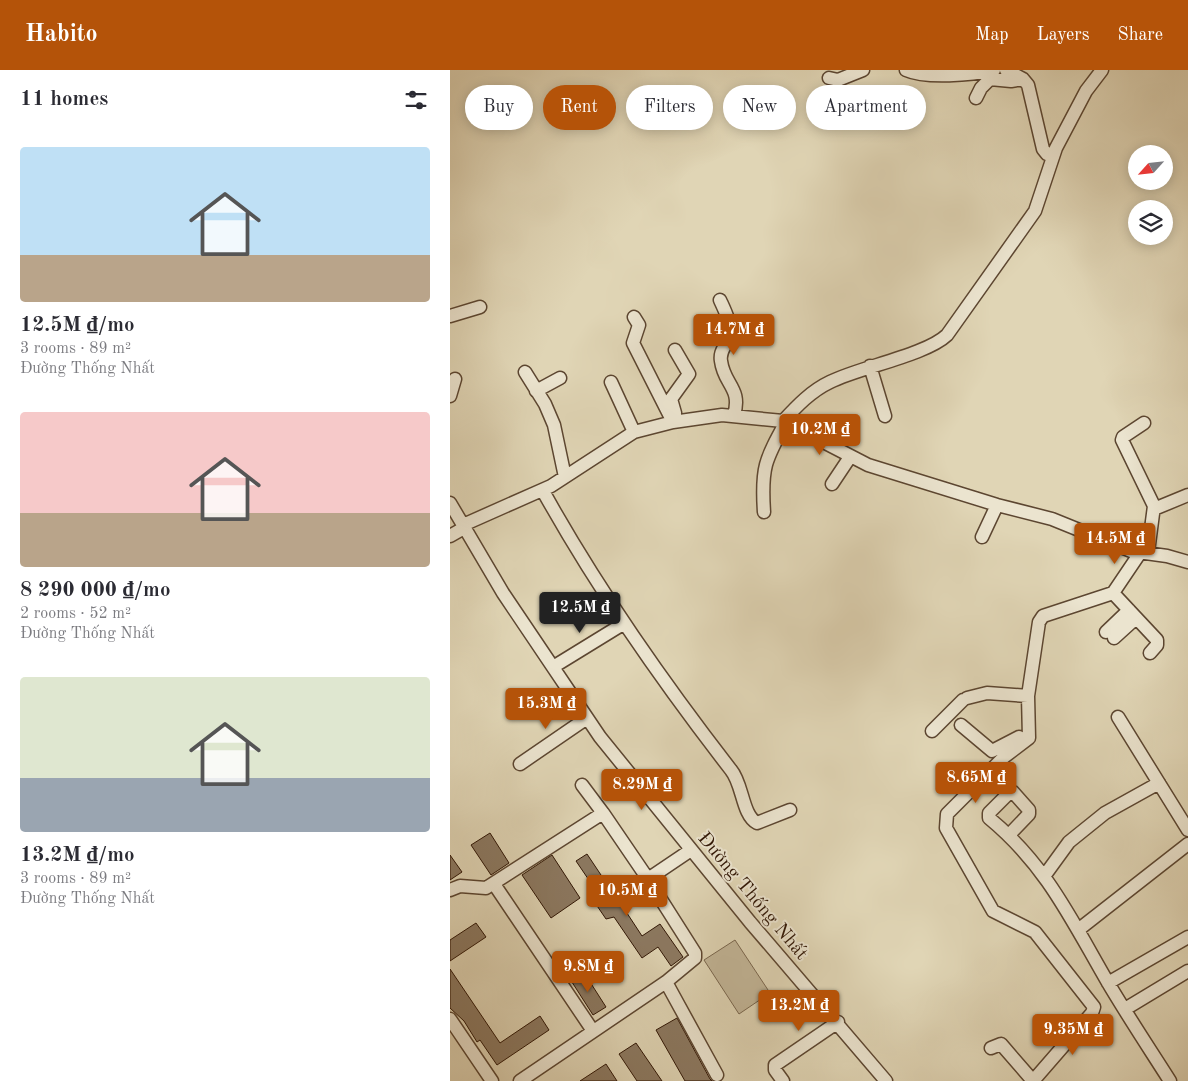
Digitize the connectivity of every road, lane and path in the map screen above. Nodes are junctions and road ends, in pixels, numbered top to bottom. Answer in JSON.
{"nodes":[{"id":1,"x":863,"y":70,"type":"edge"},
{"id":2,"x":906,"y":70,"type":"edge"},
{"id":3,"x":994,"y":70,"type":"edge"},
{"id":4,"x":1006,"y":70,"type":"edge"},
{"id":5,"x":1102,"y":70,"type":"edge"},
{"id":6,"x":948,"y":72,"type":"edge"},
{"id":7,"x":829,"y":78,"type":"dead end"},
{"id":8,"x":1023,"y":79,"type":"junction"},
{"id":9,"x":976,"y":98,"type":"dead end"},
{"id":10,"x":1053,"y":156,"type":"junction"},
{"id":11,"x":720,"y":300,"type":"dead end"},
{"id":12,"x":480,"y":307,"type":"dead end"},
{"id":13,"x":450,"y":316,"type":"edge"},
{"id":14,"x":634,"y":317,"type":"dead end"},
{"id":15,"x":675,"y":350,"type":"dead end"},
{"id":16,"x":870,"y":366,"type":"junction"},
{"id":17,"x":525,"y":372,"type":"dead end"},
{"id":18,"x":560,"y":378,"type":"dead end"},
{"id":19,"x":455,"y":379,"type":"dead end"},
{"id":20,"x":611,"y":382,"type":"dead end"},
{"id":21,"x":536,"y":391,"type":"junction"},
{"id":22,"x":450,"y":396,"type":"edge"},
{"id":23,"x":734,"y":416,"type":"junction"},
{"id":24,"x":885,"y":416,"type":"dead end"},
{"id":25,"x":785,"y":421,"type":"junction"},
{"id":26,"x":676,"y":422,"type":"junction"},
{"id":27,"x":1144,"y":423,"type":"dead end"},
{"id":28,"x":634,"y":432,"type":"junction"},
{"id":29,"x":850,"y":456,"type":"junction"},
{"id":30,"x":565,"y":478,"type":"junction"},
{"id":31,"x":832,"y":484,"type":"dead end"},
{"id":32,"x":543,"y":491,"type":"junction"},
{"id":33,"x":1188,"y":495,"type":"edge"},
{"id":34,"x":450,"y":503,"type":"edge"},
{"id":35,"x":997,"y":505,"type":"junction"},
{"id":36,"x":1154,"y":508,"type":"junction"},
{"id":37,"x":764,"y":512,"type":"dead end"},
{"id":38,"x":463,"y":526,"type":"junction"},
{"id":39,"x":450,"y":536,"type":"edge"},
{"id":40,"x":982,"y":537,"type":"dead end"},
{"id":41,"x":1144,"y":553,"type":"junction"},
{"id":42,"x":1188,"y":562,"type":"edge"},
{"id":43,"x":1113,"y":593,"type":"junction"},
{"id":44,"x":1133,"y":614,"type":"junction"},
{"id":45,"x":623,"y":624,"type":"junction"},
{"id":46,"x":1110,"y":635,"type":"dead end"},
{"id":47,"x":1150,"y":653,"type":"dead end"},
{"id":48,"x":553,"y":667,"type":"junction"},
{"id":49,"x":1028,"y":696,"type":"junction"},
{"id":50,"x":1118,"y":717,"type":"dead end"},
{"id":51,"x":587,"y":718,"type":"junction"},
{"id":52,"x":961,"y":725,"type":"dead end"},
{"id":53,"x":932,"y":731,"type":"dead end"},
{"id":54,"x":1030,"y":731,"type":"junction"},
{"id":55,"x":520,"y":764,"type":"dead end"},
{"id":56,"x":1159,"y":783,"type":"junction"},
{"id":57,"x":582,"y":785,"type":"dead end"},
{"id":58,"x":790,"y":810,"type":"dead end"},
{"id":59,"x":602,"y":813,"type":"junction"},
{"id":60,"x":1188,"y":830,"type":"edge"},
{"id":61,"x":1010,"y":835,"type":"dead end"},
{"id":62,"x":1188,"y":844,"type":"edge"},
{"id":63,"x":691,"y":850,"type":"junction"},
{"id":64,"x":1045,"y":875,"type":"junction"},
{"id":65,"x":648,"y":879,"type":"junction"},
{"id":66,"x":494,"y":884,"type":"junction"},
{"id":67,"x":450,"y":890,"type":"edge"},
{"id":68,"x":629,"y":891,"type":"dead end"},
{"id":69,"x":1078,"y":930,"type":"junction"},
{"id":70,"x":1188,"y":938,"type":"edge"},
{"id":71,"x":1188,"y":970,"type":"edge"},
{"id":72,"x":666,"y":982,"type":"junction"},
{"id":73,"x":1108,"y":983,"type":"junction"},
{"id":74,"x":1125,"y":1009,"type":"junction"},
{"id":75,"x":450,"y":1019,"type":"edge"},
{"id":76,"x":838,"y":1022,"type":"junction"},
{"id":77,"x":593,"y":1031,"type":"junction"},
{"id":78,"x":992,"y":1048,"type":"dead end"},
{"id":79,"x":717,"y":1075,"type":"dead end"},
{"id":80,"x":492,"y":1081,"type":"edge"},
{"id":81,"x":520,"y":1081,"type":"edge"},
{"id":82,"x":783,"y":1081,"type":"edge"},
{"id":83,"x":886,"y":1081,"type":"edge"},
{"id":84,"x":1033,"y":1081,"type":"edge"},
{"id":85,"x":1170,"y":1081,"type":"edge"}],
"edges":[{"from":1,"to":7,"type":"street"},
{"from":2,"to":6,"type":"street"},
{"from":3,"to":6,"type":"street"},
{"from":4,"to":8,"type":"street"},
{"from":5,"to":10,"type":"street"},
{"from":8,"to":9,"type":"street"},
{"from":8,"to":10,"type":"street"},
{"from":10,"to":16,"type":"street"},
{"from":11,"to":23,"type":"street"},
{"from":12,"to":13,"type":"street"},
{"from":14,"to":26,"type":"street"},
{"from":15,"to":26,"type":"street"},
{"from":16,"to":24,"type":"street"},
{"from":16,"to":25,"type":"street"},
{"from":17,"to":21,"type":"street"},
{"from":18,"to":21,"type":"street"},
{"from":19,"to":22,"type":"street"},
{"from":20,"to":28,"type":"street"},
{"from":21,"to":30,"type":"street"},
{"from":23,"to":25,"type":"street"},
{"from":23,"to":26,"type":"street"},
{"from":25,"to":29,"type":"street"},
{"from":25,"to":37,"type":"street"},
{"from":26,"to":28,"type":"street"},
{"from":27,"to":36,"type":"street"},
{"from":28,"to":30,"type":"street"},
{"from":29,"to":31,"type":"street"},
{"from":29,"to":35,"type":"street"},
{"from":30,"to":32,"type":"street"},
{"from":32,"to":38,"type":"street"},
{"from":32,"to":45,"type":"street"},
{"from":33,"to":36,"type":"street"},
{"from":34,"to":38,"type":"street","name":"Đường Thống Nhất"},
{"from":35,"to":40,"type":"street"},
{"from":35,"to":41,"type":"street"},
{"from":36,"to":41,"type":"street"},
{"from":38,"to":39,"type":"street"},
{"from":38,"to":48,"type":"street","name":"Đường Thống Nhất"},
{"from":41,"to":42,"type":"street"},
{"from":41,"to":43,"type":"street"},
{"from":43,"to":44,"type":"street"},
{"from":43,"to":49,"type":"street"},
{"from":44,"to":46,"type":"street"},
{"from":44,"to":47,"type":"street"},
{"from":45,"to":48,"type":"street"},
{"from":45,"to":58,"type":"street"},
{"from":48,"to":51,"type":"street","name":"Đường Thống Nhất"},
{"from":49,"to":53,"type":"street"},
{"from":49,"to":54,"type":"street"},
{"from":50,"to":56,"type":"street"},
{"from":51,"to":55,"type":"street"},
{"from":51,"to":63,"type":"street","name":"Đường Thống Nhất"},
{"from":52,"to":54,"type":"street"},
{"from":54,"to":84,"type":"street"},
{"from":56,"to":60,"type":"street"},
{"from":56,"to":64,"type":"street"},
{"from":57,"to":59,"type":"street"},
{"from":59,"to":65,"type":"street"},
{"from":59,"to":66,"type":"street"},
{"from":61,"to":64,"type":"street"},
{"from":62,"to":69,"type":"street"},
{"from":63,"to":65,"type":"street"},
{"from":63,"to":76,"type":"street","name":"Đường Thống Nhất"},
{"from":64,"to":69,"type":"street"},
{"from":65,"to":68,"type":"street"},
{"from":65,"to":72,"type":"street"},
{"from":66,"to":67,"type":"street"},
{"from":66,"to":77,"type":"street"},
{"from":69,"to":73,"type":"street"},
{"from":70,"to":73,"type":"street"},
{"from":71,"to":74,"type":"street"},
{"from":72,"to":77,"type":"street"},
{"from":72,"to":79,"type":"street"},
{"from":73,"to":74,"type":"street"},
{"from":74,"to":85,"type":"street"},
{"from":75,"to":80,"type":"street"},
{"from":76,"to":82,"type":"street"},
{"from":76,"to":83,"type":"street","name":"Đường Thống Nhất"},
{"from":77,"to":81,"type":"street"},
{"from":78,"to":84,"type":"street"}]}
